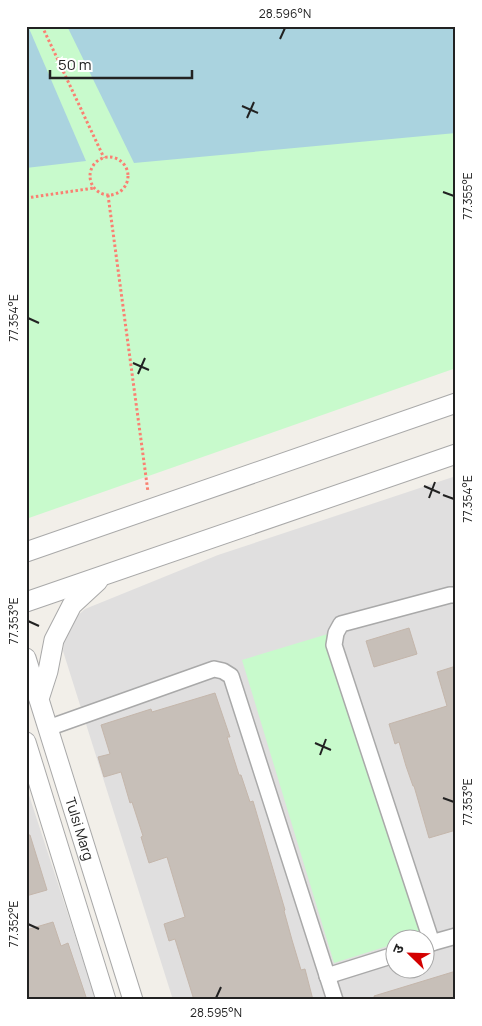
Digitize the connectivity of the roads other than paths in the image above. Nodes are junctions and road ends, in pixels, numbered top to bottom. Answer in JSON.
{"nodes":[{"id":1,"x":456,"y":403,"type":"edge"},
{"id":2,"x":456,"y":454,"type":"edge"},
{"id":3,"x":26,"y":552,"type":"edge"},
{"id":4,"x":105,"y":575,"type":"junction"},
{"id":5,"x":456,"y":595,"type":"edge"},
{"id":6,"x":26,"y":602,"type":"edge"},
{"id":7,"x":26,"y":658,"type":"edge"},
{"id":8,"x":39,"y":699,"type":"junction"},
{"id":9,"x":48,"y":728,"type":"junction"},
{"id":10,"x":26,"y":742,"type":"edge"},
{"id":11,"x":423,"y":928,"type":"edge"},
{"id":12,"x":456,"y":936,"type":"edge"},
{"id":13,"x":434,"y":942,"type":"edge"},
{"id":14,"x":384,"y":958,"type":"edge"},
{"id":15,"x":328,"y":976,"type":"junction"},
{"id":16,"x":106,"y":1000,"type":"edge"},
{"id":17,"x":133,"y":1000,"type":"edge"},
{"id":18,"x":335,"y":1000,"type":"edge"}],
"edges":[{"from":1,"to":3,"type":"street"},
{"from":2,"to":4,"type":"street"},
{"from":4,"to":6,"type":"street"},
{"from":4,"to":8,"type":"street"},
{"from":5,"to":11,"type":"street"},
{"from":7,"to":8,"type":"street","name":"Tulsi Marg"},
{"from":8,"to":9,"type":"street","name":"Tulsi Marg"},
{"from":9,"to":15,"type":"street"},
{"from":9,"to":17,"type":"street","name":"Tulsi Marg"},
{"from":10,"to":16,"type":"street","name":"Tulsi Marg"},
{"from":12,"to":13,"type":"street"},
{"from":14,"to":15,"type":"street"},
{"from":15,"to":18,"type":"street"}]}
